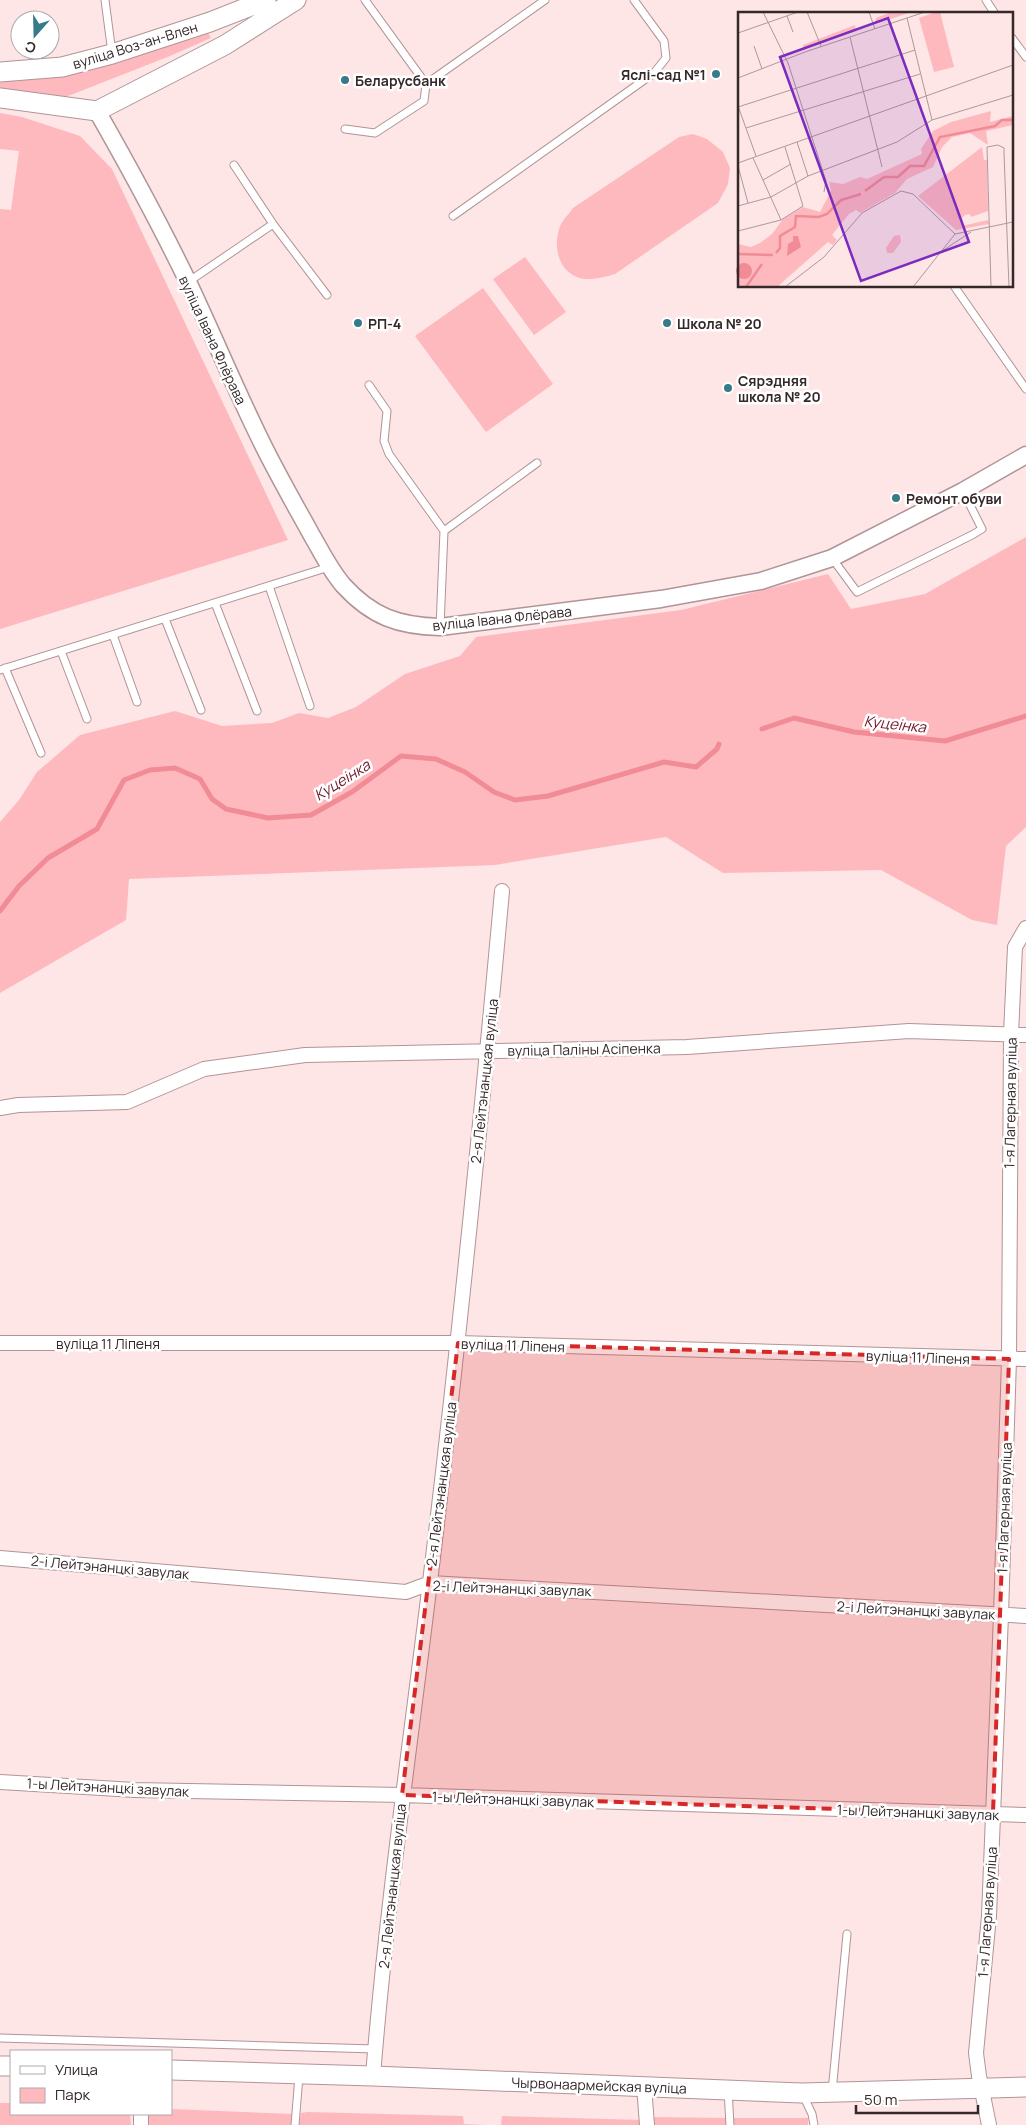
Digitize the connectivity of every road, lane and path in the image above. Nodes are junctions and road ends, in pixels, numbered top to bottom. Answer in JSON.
{"nodes":[{"id":1,"x":105,"y":0,"type":"edge"},
{"id":2,"x":266,"y":0,"type":"edge"},
{"id":3,"x":296,"y":0,"type":"edge"},
{"id":4,"x":365,"y":0,"type":"edge"},
{"id":5,"x":545,"y":0,"type":"edge"},
{"id":6,"x":634,"y":0,"type":"edge"},
{"id":7,"x":986,"y":0,"type":"edge"},
{"id":8,"x":994,"y":12,"type":"edge"},
{"id":9,"x":1014,"y":41,"type":"edge"},
{"id":10,"x":112,"y":54,"type":"junction"},
{"id":11,"x":1026,"y":57,"type":"edge"},
{"id":12,"x":0,"y":72,"type":"edge"},
{"id":13,"x":426,"y":84,"type":"junction"},
{"id":14,"x":0,"y":98,"type":"edge"},
{"id":15,"x":97,"y":111,"type":"junction"},
{"id":16,"x":345,"y":129,"type":"dead end"},
{"id":17,"x":234,"y":165,"type":"dead end"},
{"id":18,"x":453,"y":216,"type":"dead end"},
{"id":19,"x":273,"y":224,"type":"junction"},
{"id":20,"x":187,"y":282,"type":"junction"},
{"id":21,"x":955,"y":288,"type":"edge"},
{"id":22,"x":327,"y":295,"type":"dead end"},
{"id":23,"x":369,"y":385,"type":"dead end"},
{"id":24,"x":1026,"y":389,"type":"edge"},
{"id":25,"x":1026,"y":455,"type":"edge"},
{"id":26,"x":537,"y":463,"type":"dead end"},
{"id":27,"x":963,"y":491,"type":"junction"},
{"id":28,"x":444,"y":531,"type":"junction"},
{"id":29,"x":832,"y":558,"type":"junction"},
{"id":30,"x":330,"y":567,"type":"junction"},
{"id":31,"x":269,"y":586,"type":"junction"},
{"id":32,"x":215,"y":602,"type":"junction"},
{"id":33,"x":165,"y":619,"type":"junction"},
{"id":34,"x":440,"y":628,"type":"junction"},
{"id":35,"x":113,"y":635,"type":"junction"},
{"id":36,"x":61,"y":651,"type":"junction"},
{"id":37,"x":3,"y":669,"type":"edge"},
{"id":38,"x":137,"y":702,"type":"dead end"},
{"id":39,"x":310,"y":706,"type":"dead end"},
{"id":40,"x":201,"y":710,"type":"dead end"},
{"id":41,"x":257,"y":711,"type":"dead end"},
{"id":42,"x":87,"y":719,"type":"dead end"},
{"id":43,"x":41,"y":753,"type":"dead end"},
{"id":44,"x":502,"y":891,"type":"dead end"},
{"id":45,"x":1026,"y":928,"type":"edge"},
{"id":46,"x":1011,"y":1034,"type":"junction"},
{"id":47,"x":1026,"y":1034,"type":"edge"},
{"id":48,"x":487,"y":1052,"type":"junction"},
{"id":49,"x":0,"y":1108,"type":"edge"},
{"id":50,"x":0,"y":1343,"type":"edge"},
{"id":51,"x":458,"y":1343,"type":"junction"},
{"id":52,"x":1026,"y":1359,"type":"edge"},
{"id":53,"x":1009,"y":1360,"type":"junction"},
{"id":54,"x":0,"y":1558,"type":"edge"},
{"id":55,"x":430,"y":1583,"type":"junction"},
{"id":56,"x":1001,"y":1615,"type":"junction"},
{"id":57,"x":1026,"y":1616,"type":"edge"},
{"id":58,"x":0,"y":1782,"type":"edge"},
{"id":59,"x":402,"y":1795,"type":"junction"},
{"id":60,"x":993,"y":1814,"type":"junction"},
{"id":61,"x":1026,"y":1815,"type":"edge"},
{"id":62,"x":847,"y":1934,"type":"dead end"},
{"id":63,"x":0,"y":2038,"type":"edge"},
{"id":64,"x":375,"y":2049,"type":"junction"},
{"id":65,"x":172,"y":2070,"type":"edge"},
{"id":66,"x":299,"y":2074,"type":"junction"},
{"id":67,"x":373,"y":2076,"type":"junction"},
{"id":68,"x":644,"y":2086,"type":"junction"},
{"id":69,"x":1026,"y":2087,"type":"edge"},
{"id":70,"x":982,"y":2089,"type":"junction"},
{"id":71,"x":728,"y":2090,"type":"junction"},
{"id":72,"x":832,"y":2092,"type":"junction"},
{"id":73,"x":802,"y":2093,"type":"junction"},
{"id":74,"x":294,"y":2125,"type":"edge"},
{"id":75,"x":647,"y":2125,"type":"edge"},
{"id":76,"x":730,"y":2125,"type":"edge"},
{"id":77,"x":814,"y":2125,"type":"edge"},
{"id":78,"x":989,"y":2125,"type":"edge"}],
"edges":[{"from":1,"to":10,"type":"lane"},
{"from":2,"to":10,"type":"main road","name":"вуліца Воз-ан-Влен"},
{"from":3,"to":15,"type":"main road"},
{"from":4,"to":13,"type":"lane"},
{"from":5,"to":13,"type":"lane"},
{"from":6,"to":18,"type":"lane"},
{"from":7,"to":8,"type":"lane"},
{"from":9,"to":11,"type":"lane"},
{"from":10,"to":12,"type":"main road","name":"вуліца Воз-ан-Влен"},
{"from":13,"to":16,"type":"lane"},
{"from":14,"to":15,"type":"main road"},
{"from":15,"to":20,"type":"street","name":"вуліца Івана Флёрава"},
{"from":17,"to":19,"type":"lane"},
{"from":19,"to":20,"type":"lane"},
{"from":19,"to":22,"type":"lane"},
{"from":20,"to":30,"type":"street","name":"вуліца Івана Флёрава"},
{"from":21,"to":24,"type":"lane"},
{"from":23,"to":28,"type":"lane"},
{"from":25,"to":27,"type":"street","name":"вуліца Івана Флёрава"},
{"from":26,"to":28,"type":"lane"},
{"from":27,"to":29,"type":"street","name":"вуліца Івана Флёрава"},
{"from":27,"to":29,"type":"lane"},
{"from":28,"to":34,"type":"lane"},
{"from":29,"to":34,"type":"street","name":"вуліца Івана Флёрава"},
{"from":30,"to":31,"type":"lane"},
{"from":30,"to":34,"type":"street","name":"вуліца Івана Флёрава"},
{"from":31,"to":32,"type":"lane"},
{"from":31,"to":39,"type":"lane"},
{"from":32,"to":33,"type":"lane"},
{"from":32,"to":41,"type":"lane"},
{"from":33,"to":35,"type":"lane"},
{"from":33,"to":40,"type":"lane"},
{"from":35,"to":36,"type":"lane"},
{"from":35,"to":38,"type":"lane"},
{"from":36,"to":37,"type":"lane"},
{"from":36,"to":42,"type":"lane"},
{"from":37,"to":43,"type":"lane"},
{"from":44,"to":48,"type":"street","name":"2-я Лейтэнанцкая вуліца"},
{"from":45,"to":46,"type":"street","name":"1-я Лагерная вуліца"},
{"from":46,"to":47,"type":"street","name":"вуліца Паліны Асіпенка"},
{"from":46,"to":48,"type":"street","name":"вуліца Паліны Асіпенка"},
{"from":46,"to":53,"type":"street","name":"1-я Лагерная вуліца"},
{"from":48,"to":49,"type":"street","name":"вуліца Паліны Асіпенка"},
{"from":48,"to":51,"type":"street","name":"2-я Лейтэнанцкая вуліца"},
{"from":50,"to":51,"type":"street","name":"вуліца 11 Ліпеня"},
{"from":51,"to":53,"type":"street","name":"вуліца 11 Ліпеня"},
{"from":51,"to":55,"type":"street","name":"2-я Лейтэнанцкая вуліца"},
{"from":52,"to":53,"type":"street","name":"вуліца 11 Ліпеня"},
{"from":53,"to":56,"type":"street","name":"1-я Лагерная вуліца"},
{"from":54,"to":55,"type":"street","name":"2-і Лейтэнанцкі завулак"},
{"from":55,"to":56,"type":"street","name":"2-і Лейтэнанцкі завулак"},
{"from":55,"to":59,"type":"street","name":"2-я Лейтэнанцкая вуліца"},
{"from":56,"to":57,"type":"street","name":"2-і Лейтэнанцкі завулак"},
{"from":56,"to":60,"type":"street","name":"1-я Лагерная вуліца"},
{"from":58,"to":59,"type":"street","name":"1-ы Лейтэнанцкі завулак"},
{"from":59,"to":60,"type":"street","name":"1-ы Лейтэнанцкі завулак"},
{"from":59,"to":64,"type":"street","name":"2-я Лейтэнанцкая вуліца"},
{"from":60,"to":61,"type":"street","name":"1-ы Лейтэнанцкі завулак"},
{"from":60,"to":70,"type":"street","name":"1-я Лагерная вуліца"},
{"from":62,"to":72,"type":"lane"},
{"from":63,"to":64,"type":"lane"},
{"from":64,"to":67,"type":"street","name":"2-я Лейтэнанцкая вуліца"},
{"from":65,"to":66,"type":"main road","name":"Чырвонаармейская вуліца"},
{"from":66,"to":67,"type":"main road","name":"Чырвонаармейская вуліца"},
{"from":66,"to":74,"type":"lane"},
{"from":67,"to":68,"type":"main road","name":"Чырвонаармейская вуліца"},
{"from":68,"to":71,"type":"main road","name":"Чырвонаармейская вуліца"},
{"from":68,"to":75,"type":"street"},
{"from":69,"to":70,"type":"main road","name":"Чырвонаармейская вуліца"},
{"from":70,"to":72,"type":"main road","name":"Чырвонаармейская вуліца"},
{"from":70,"to":78,"type":"street","name":"1-я Лагерная вуліца"},
{"from":71,"to":73,"type":"main road","name":"Чырвонаармейская вуліца"},
{"from":71,"to":76,"type":"lane"},
{"from":72,"to":73,"type":"main road","name":"Чырвонаармейская вуліца"},
{"from":73,"to":77,"type":"lane"}]}
